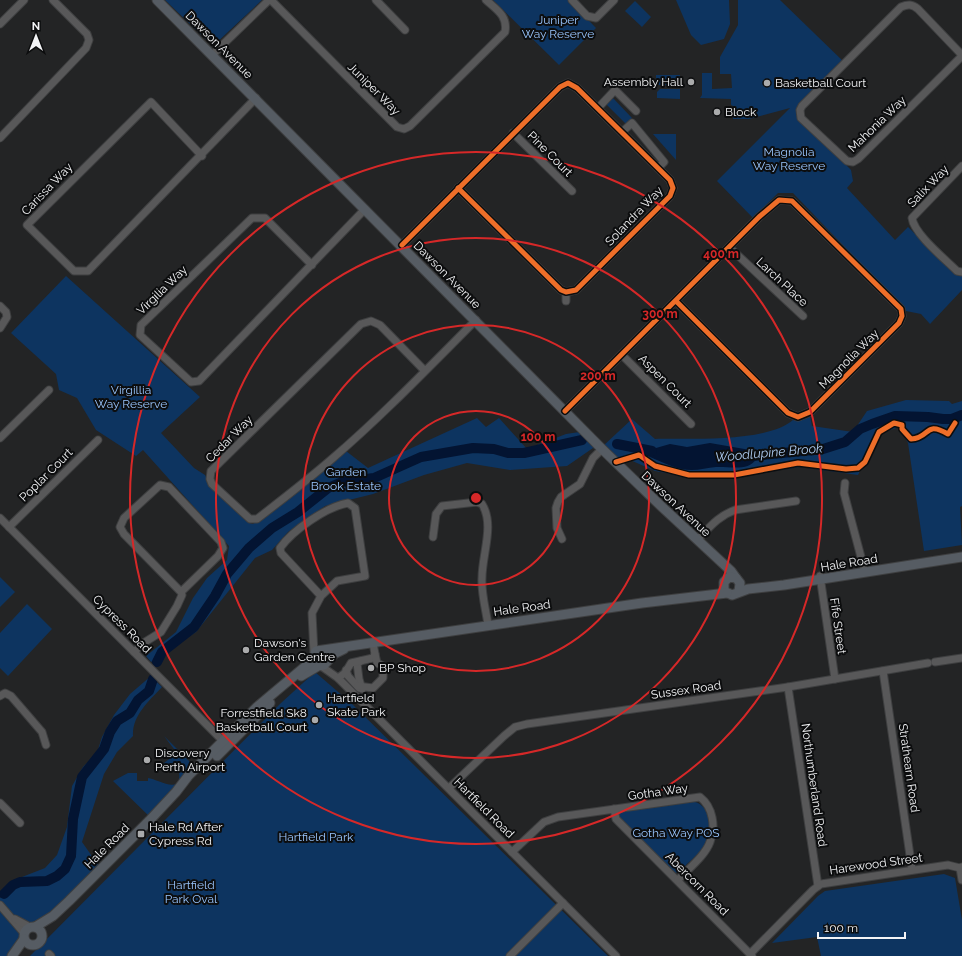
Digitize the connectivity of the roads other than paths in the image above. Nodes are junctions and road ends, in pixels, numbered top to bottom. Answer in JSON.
{"nodes":[{"id":1,"x":24,"y":0,"type":"edge"},
{"id":2,"x":53,"y":0,"type":"edge"},
{"id":3,"x":157,"y":0,"type":"edge"},
{"id":4,"x":270,"y":0,"type":"edge"},
{"id":5,"x":376,"y":0,"type":"edge"},
{"id":6,"x":486,"y":0,"type":"edge"},
{"id":7,"x":572,"y":0,"type":"edge"},
{"id":8,"x":614,"y":0,"type":"edge"},
{"id":9,"x":0,"y":24,"type":"edge"},
{"id":10,"x":405,"y":30,"type":"dead end"},
{"id":11,"x":212,"y":55,"type":"junction"},
{"id":12,"x":962,"y":55,"type":"edge"},
{"id":13,"x":256,"y":98,"type":"junction"},
{"id":14,"x":598,"y":108,"type":"junction"},
{"id":15,"x":636,"y":111,"type":"dead end"},
{"id":16,"x":622,"y":132,"type":"junction"},
{"id":17,"x":513,"y":133,"type":"junction"},
{"id":18,"x":0,"y":138,"type":"edge"},
{"id":19,"x":202,"y":156,"type":"junction"},
{"id":20,"x":962,"y":166,"type":"edge"},
{"id":21,"x":658,"y":168,"type":"junction"},
{"id":22,"x":458,"y":188,"type":"junction"},
{"id":23,"x":572,"y":191,"type":"dead end"},
{"id":24,"x":365,"y":210,"type":"junction"},
{"id":25,"x":402,"y":245,"type":"junction"},
{"id":26,"x":729,"y":247,"type":"junction"},
{"id":27,"x":312,"y":265,"type":"junction"},
{"id":28,"x":962,"y":272,"type":"edge"},
{"id":29,"x":566,"y":292,"type":"junction"},
{"id":30,"x":566,"y":301,"type":"dead end"},
{"id":31,"x":676,"y":301,"type":"junction"},
{"id":32,"x":0,"y":306,"type":"edge"},
{"id":33,"x":803,"y":316,"type":"dead end"},
{"id":34,"x":476,"y":320,"type":"junction"},
{"id":35,"x":0,"y":328,"type":"edge"},
{"id":36,"x":622,"y":355,"type":"junction"},
{"id":37,"x":425,"y":371,"type":"junction"},
{"id":38,"x":49,"y":390,"type":"dead end"},
{"id":39,"x":565,"y":411,"type":"junction"},
{"id":40,"x":690,"y":424,"type":"dead end"},
{"id":41,"x":0,"y":438,"type":"edge"},
{"id":42,"x":98,"y":440,"type":"dead end"},
{"id":43,"x":602,"y":449,"type":"junction"},
{"id":44,"x":845,"y":483,"type":"dead end"},
{"id":45,"x":796,"y":501,"type":"dead end"},
{"id":46,"x":0,"y":518,"type":"edge"},
{"id":47,"x":9,"y":527,"type":"junction"},
{"id":48,"x":433,"y":537,"type":"dead end"},
{"id":49,"x":562,"y":539,"type":"dead end"},
{"id":50,"x":697,"y":540,"type":"junction"},
{"id":51,"x":962,"y":553,"type":"edge"},
{"id":52,"x":962,"y":557,"type":"edge"},
{"id":53,"x":722,"y":565,"type":"junction"},
{"id":54,"x":865,"y":571,"type":"junction"},
{"id":55,"x":820,"y":578,"type":"junction"},
{"id":56,"x":738,"y":584,"type":"junction"},
{"id":57,"x":724,"y":587,"type":"junction"},
{"id":58,"x":182,"y":592,"type":"junction"},
{"id":59,"x":321,"y":596,"type":"junction"},
{"id":60,"x":488,"y":625,"type":"junction"},
{"id":61,"x":373,"y":643,"type":"junction"},
{"id":62,"x":134,"y":652,"type":"junction"},
{"id":63,"x":375,"y":654,"type":"junction"},
{"id":64,"x":321,"y":658,"type":"junction"},
{"id":65,"x":962,"y":658,"type":"edge"},
{"id":66,"x":361,"y":660,"type":"junction"},
{"id":67,"x":346,"y":670,"type":"junction"},
{"id":68,"x":883,"y":670,"type":"junction"},
{"id":69,"x":337,"y":676,"type":"junction"},
{"id":70,"x":835,"y":679,"type":"junction"},
{"id":71,"x":788,"y":687,"type":"junction"},
{"id":72,"x":359,"y":690,"type":"junction"},
{"id":73,"x":0,"y":696,"type":"edge"},
{"id":74,"x":225,"y":743,"type":"junction"},
{"id":75,"x":46,"y":745,"type":"dead end"},
{"id":76,"x":451,"y":790,"type":"junction"},
{"id":77,"x":0,"y":802,"type":"edge"},
{"id":78,"x":614,"y":809,"type":"junction"},
{"id":79,"x":20,"y":823,"type":"dead end"},
{"id":80,"x":514,"y":854,"type":"junction"},
{"id":81,"x":961,"y":868,"type":"edge"},
{"id":82,"x":912,"y":869,"type":"junction"},
{"id":83,"x":678,"y":880,"type":"junction"},
{"id":84,"x":962,"y":880,"type":"edge"},
{"id":85,"x":818,"y":886,"type":"junction"},
{"id":86,"x":563,"y":903,"type":"junction"},
{"id":87,"x":0,"y":905,"type":"edge"},
{"id":88,"x":53,"y":916,"type":"junction"},
{"id":89,"x":29,"y":934,"type":"junction"},
{"id":90,"x":42,"y":935,"type":"junction"},
{"id":91,"x":751,"y":955,"type":"edge"},
{"id":92,"x":13,"y":956,"type":"edge"},
{"id":93,"x":510,"y":956,"type":"edge"},
{"id":94,"x":616,"y":956,"type":"edge"}],
"edges":[{"from":1,"to":9,"type":"street"},
{"from":2,"to":18,"type":"street"},
{"from":3,"to":11,"type":"main road","name":"Dawson Avenue"},
{"from":4,"to":6,"type":"street","name":"Juniper Way"},
{"from":4,"to":11,"type":"street","name":"Juniper Way"},
{"from":5,"to":10,"type":"street"},
{"from":7,"to":8,"type":"street"},
{"from":11,"to":13,"type":"main road","name":"Dawson Avenue"},
{"from":12,"to":12,"type":"street","name":"Mahonia Way"},
{"from":13,"to":19,"type":"street","name":"Carissa Way"},
{"from":13,"to":24,"type":"main road","name":"Dawson Avenue"},
{"from":14,"to":15,"type":"street"},
{"from":14,"to":16,"type":"street","name":"Solandra Way"},
{"from":14,"to":17,"type":"street","name":"Solandra Way"},
{"from":16,"to":21,"type":"street","name":"Solandra Way"},
{"from":16,"to":21,"type":"street"},
{"from":17,"to":22,"type":"street","name":"Solandra Way"},
{"from":17,"to":23,"type":"street","name":"Pine Court"},
{"from":19,"to":19,"type":"street","name":"Carissa Way"},
{"from":20,"to":28,"type":"street","name":"Salix Way"},
{"from":21,"to":29,"type":"street","name":"Solandra Way"},
{"from":22,"to":25,"type":"street","name":"Solandra Way"},
{"from":22,"to":29,"type":"street"},
{"from":24,"to":25,"type":"main road","name":"Dawson Avenue"},
{"from":24,"to":27,"type":"street","name":"Virgilia Way"},
{"from":25,"to":34,"type":"main road","name":"Dawson Avenue"},
{"from":26,"to":31,"type":"street"},
{"from":26,"to":31,"type":"street","name":"Magnolia Way"},
{"from":26,"to":33,"type":"street","name":"Larch Place"},
{"from":27,"to":27,"type":"street","name":"Virgilia Way"},
{"from":29,"to":30,"type":"street"},
{"from":31,"to":36,"type":"street"},
{"from":32,"to":35,"type":"street"},
{"from":34,"to":37,"type":"street","name":"Cedar Way"},
{"from":34,"to":39,"type":"main road","name":"Dawson Avenue"},
{"from":36,"to":39,"type":"street"},
{"from":36,"to":40,"type":"street","name":"Aspen Court"},
{"from":37,"to":37,"type":"street","name":"Cedar Way"},
{"from":38,"to":41,"type":"street"},
{"from":39,"to":43,"type":"main road","name":"Dawson Avenue"},
{"from":42,"to":47,"type":"street","name":"Poplar Court"},
{"from":43,"to":49,"type":"street"},
{"from":43,"to":50,"type":"main road","name":"Dawson Avenue"},
{"from":44,"to":54,"type":"street"},
{"from":45,"to":50,"type":"street"},
{"from":46,"to":47,"type":"street","name":"Cypress Road"},
{"from":47,"to":62,"type":"street","name":"Cypress Road"},
{"from":48,"to":60,"type":"street"},
{"from":50,"to":53,"type":"main road","name":"Dawson Avenue"},
{"from":51,"to":54,"type":"main road","name":"Hale Road"},
{"from":52,"to":54,"type":"main road","name":"Hale Road"},
{"from":53,"to":56,"type":"main road","name":"Dawson Avenue"},
{"from":53,"to":57,"type":"main road"},
{"from":54,"to":55,"type":"main road","name":"Hale Road"},
{"from":55,"to":56,"type":"main road","name":"Hale Road"},
{"from":55,"to":70,"type":"street","name":"Fife Street"},
{"from":56,"to":57,"type":"main road"},
{"from":56,"to":57,"type":"main road"},
{"from":57,"to":60,"type":"main road","name":"Hale Road"},
{"from":58,"to":58,"type":"street"},
{"from":58,"to":62,"type":"street"},
{"from":59,"to":59,"type":"street"},
{"from":59,"to":64,"type":"street"},
{"from":60,"to":61,"type":"main road","name":"Hale Road"},
{"from":61,"to":63,"type":"street"},
{"from":61,"to":64,"type":"main road","name":"Hale Road"},
{"from":62,"to":74,"type":"street","name":"Cypress Road"},
{"from":63,"to":66,"type":"street"},
{"from":63,"to":72,"type":"street"},
{"from":64,"to":69,"type":"street","name":"Hartfield Road"},
{"from":64,"to":74,"type":"main road","name":"Hale Road"},
{"from":65,"to":68,"type":"street","name":"Sussex Road"},
{"from":66,"to":67,"type":"street"},
{"from":66,"to":72,"type":"street"},
{"from":67,"to":69,"type":"street"},
{"from":67,"to":72,"type":"street"},
{"from":68,"to":70,"type":"street","name":"Sussex Road"},
{"from":68,"to":82,"type":"street","name":"Strathearn Road"},
{"from":69,"to":72,"type":"street","name":"Hartfield Road"},
{"from":70,"to":71,"type":"street","name":"Sussex Road"},
{"from":71,"to":76,"type":"street","name":"Sussex Road"},
{"from":71,"to":85,"type":"street","name":"Northumberland Road"},
{"from":72,"to":76,"type":"street","name":"Hartfield Road"},
{"from":73,"to":75,"type":"street"},
{"from":74,"to":88,"type":"main road","name":"Hale Road"},
{"from":76,"to":80,"type":"street","name":"Hartfield Road"},
{"from":77,"to":79,"type":"street"},
{"from":78,"to":80,"type":"street","name":"Gotha Way"},
{"from":78,"to":83,"type":"street","name":"Abercorn Road"},
{"from":78,"to":83,"type":"street","name":"Gotha Way"},
{"from":80,"to":86,"type":"street","name":"Hartfield Road"},
{"from":81,"to":82,"type":"street","name":"Harewood Street"},
{"from":81,"to":84,"type":"street"},
{"from":82,"to":85,"type":"street","name":"Harewood Street"},
{"from":83,"to":91,"type":"street","name":"Abercorn Road"},
{"from":85,"to":91,"type":"street","name":"Harewood Street"},
{"from":86,"to":93,"type":"street"},
{"from":86,"to":94,"type":"street","name":"Hartfield Road"},
{"from":87,"to":89,"type":"street"},
{"from":88,"to":89,"type":"main road","name":"Hale Road"},
{"from":88,"to":90,"type":"main road","name":"Hale Road"},
{"from":89,"to":90,"type":"main road"},
{"from":89,"to":90,"type":"main road"},
{"from":89,"to":92,"type":"main road","name":"Hale Road"}]}
